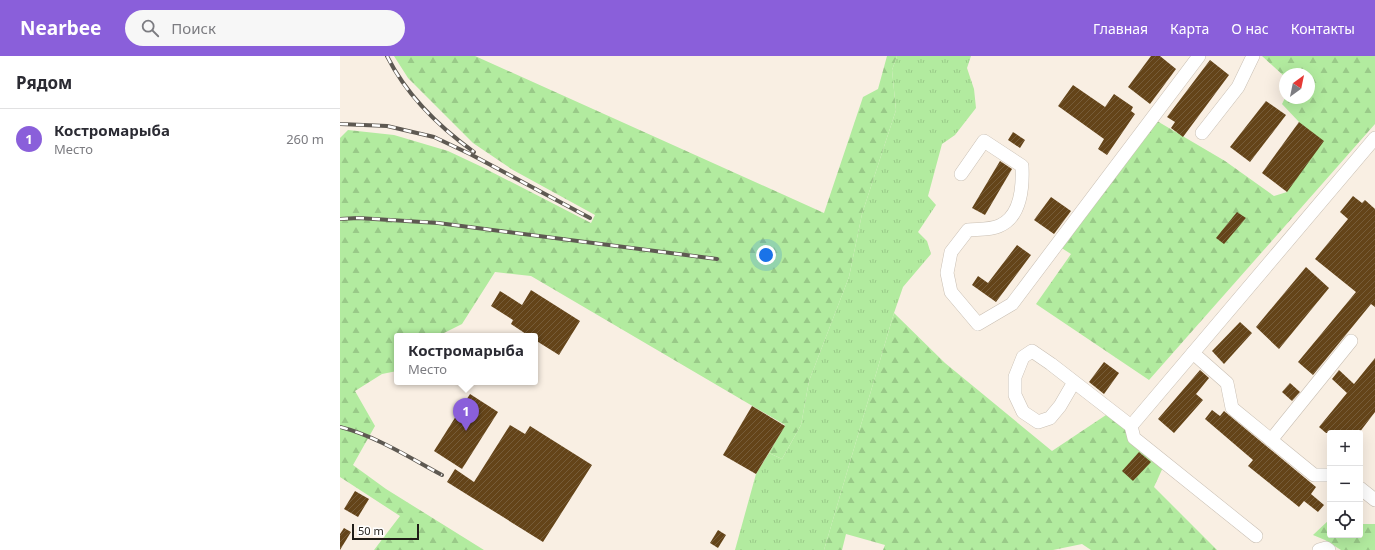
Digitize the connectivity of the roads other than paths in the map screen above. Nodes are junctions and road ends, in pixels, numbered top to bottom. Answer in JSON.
{"nodes":[{"id":1,"x":1199,"y":56,"type":"edge"},
{"id":2,"x":1253,"y":56,"type":"edge"},
{"id":3,"x":1202,"y":133,"type":"dead end"},
{"id":4,"x":1375,"y":138,"type":"edge"},
{"id":5,"x":961,"y":174,"type":"dead end"},
{"id":6,"x":1351,"y":340,"type":"dead end"},
{"id":7,"x":1193,"y":353,"type":"junction"},
{"id":8,"x":1074,"y":382,"type":"junction"},
{"id":9,"x":1131,"y":426,"type":"junction"},
{"id":10,"x":1271,"y":440,"type":"junction"},
{"id":11,"x":1327,"y":475,"type":"edge"},
{"id":12,"x":1363,"y":490,"type":"edge"},
{"id":13,"x":1375,"y":500,"type":"edge"},
{"id":14,"x":1256,"y":536,"type":"dead end"},
{"id":15,"x":1319,"y":550,"type":"edge"},
{"id":16,"x":1329,"y":550,"type":"edge"}],
"edges":[{"from":1,"to":5,"type":"street"},
{"from":2,"to":3,"type":"street"},
{"from":4,"to":7,"type":"street"},
{"from":6,"to":10,"type":"street"},
{"from":7,"to":9,"type":"street"},
{"from":7,"to":10,"type":"street"},
{"from":8,"to":8,"type":"street"},
{"from":8,"to":9,"type":"street"},
{"from":9,"to":14,"type":"street"},
{"from":10,"to":11,"type":"street"},
{"from":12,"to":13,"type":"street"},
{"from":15,"to":16,"type":"street"}]}
